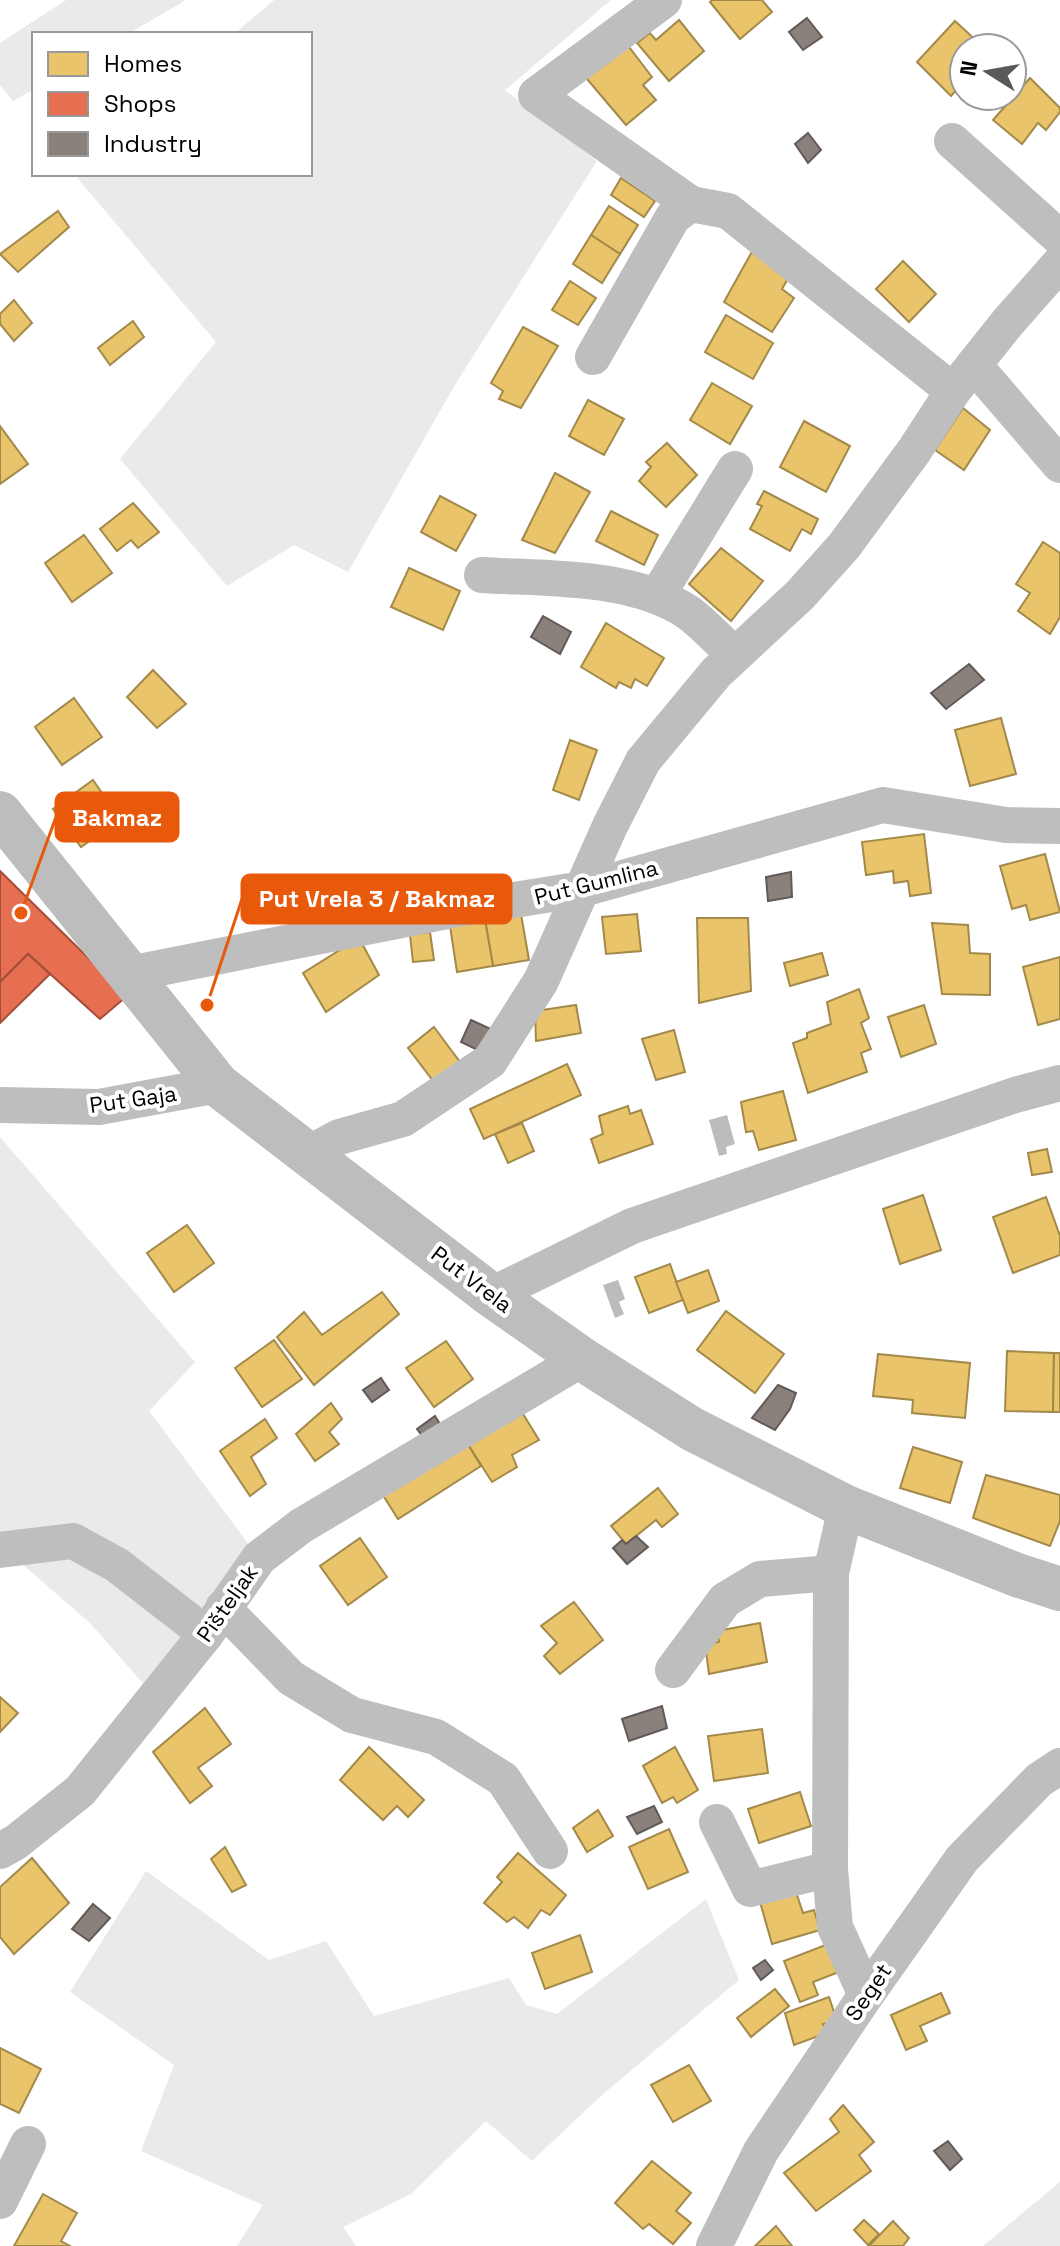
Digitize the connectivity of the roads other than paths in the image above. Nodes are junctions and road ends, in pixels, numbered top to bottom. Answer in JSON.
{"nodes":[{"id":1,"x":664,"y":0,"type":"edge"},
{"id":2,"x":952,"y":141,"type":"dead end"},
{"id":3,"x":691,"y":204,"type":"junction"},
{"id":4,"x":1060,"y":238,"type":"edge"},
{"id":5,"x":1060,"y":263,"type":"edge"},
{"id":6,"x":593,"y":357,"type":"dead end"},
{"id":7,"x":964,"y":378,"type":"junction"},
{"id":8,"x":1060,"y":465,"type":"edge"},
{"id":9,"x":735,"y":469,"type":"dead end"},
{"id":10,"x":482,"y":575,"type":"dead end"},
{"id":11,"x":657,"y":596,"type":"junction"},
{"id":12,"x":735,"y":655,"type":"junction"},
{"id":13,"x":0,"y":813,"type":"edge"},
{"id":14,"x":1060,"y":826,"type":"edge"},
{"id":15,"x":583,"y":889,"type":"junction"},
{"id":16,"x":129,"y":974,"type":"junction"},
{"id":17,"x":1060,"y":1083,"type":"edge"},
{"id":18,"x":218,"y":1085,"type":"junction"},
{"id":19,"x":0,"y":1105,"type":"edge"},
{"id":20,"x":308,"y":1154,"type":"junction"},
{"id":21,"x":491,"y":1295,"type":"junction"},
{"id":22,"x":582,"y":1359,"type":"junction"},
{"id":23,"x":846,"y":1507,"type":"junction"},
{"id":24,"x":0,"y":1550,"type":"edge"},
{"id":25,"x":831,"y":1573,"type":"junction"},
{"id":26,"x":1060,"y":1589,"type":"edge"},
{"id":27,"x":215,"y":1621,"type":"junction"},
{"id":28,"x":673,"y":1670,"type":"dead end"},
{"id":29,"x":1060,"y":1766,"type":"edge"},
{"id":30,"x":717,"y":1822,"type":"dead end"},
{"id":31,"x":5,"y":1850,"type":"edge"},
{"id":32,"x":550,"y":1851,"type":"dead end"},
{"id":33,"x":830,"y":1869,"type":"junction"},
{"id":34,"x":866,"y":1995,"type":"junction"},
{"id":35,"x":28,"y":2144,"type":"dead end"},
{"id":36,"x":0,"y":2201,"type":"edge"},
{"id":37,"x":714,"y":2246,"type":"edge"}],
"edges":[{"from":1,"to":3,"type":"street"},
{"from":2,"to":4,"type":"street"},
{"from":3,"to":6,"type":"street"},
{"from":3,"to":7,"type":"street"},
{"from":5,"to":7,"type":"street"},
{"from":7,"to":8,"type":"street"},
{"from":7,"to":12,"type":"street"},
{"from":9,"to":11,"type":"street"},
{"from":10,"to":11,"type":"street"},
{"from":11,"to":12,"type":"street"},
{"from":12,"to":15,"type":"street"},
{"from":13,"to":16,"type":"main road","name":"Put Vrela"},
{"from":14,"to":15,"type":"street","name":"Put Gumlina"},
{"from":15,"to":16,"type":"street","name":"Put Gumlina"},
{"from":15,"to":20,"type":"street"},
{"from":16,"to":18,"type":"main road","name":"Put Vrela"},
{"from":17,"to":21,"type":"street"},
{"from":18,"to":19,"type":"street","name":"Put Gaja"},
{"from":18,"to":20,"type":"main road","name":"Put Vrela"},
{"from":20,"to":21,"type":"main road","name":"Put Vrela"},
{"from":21,"to":22,"type":"main road","name":"Put Vrela"},
{"from":22,"to":23,"type":"main road","name":"Put Vrela"},
{"from":22,"to":27,"type":"street","name":"Pišteljak"},
{"from":23,"to":25,"type":"street"},
{"from":23,"to":26,"type":"main road","name":"Put Vrela"},
{"from":24,"to":27,"type":"street"},
{"from":25,"to":28,"type":"street"},
{"from":25,"to":33,"type":"street"},
{"from":27,"to":31,"type":"street","name":"Pišteljak"},
{"from":27,"to":32,"type":"street"},
{"from":29,"to":34,"type":"street","name":"Seget"},
{"from":30,"to":33,"type":"street"},
{"from":33,"to":34,"type":"street"},
{"from":34,"to":37,"type":"street","name":"Seget"},
{"from":35,"to":36,"type":"street"}]}
